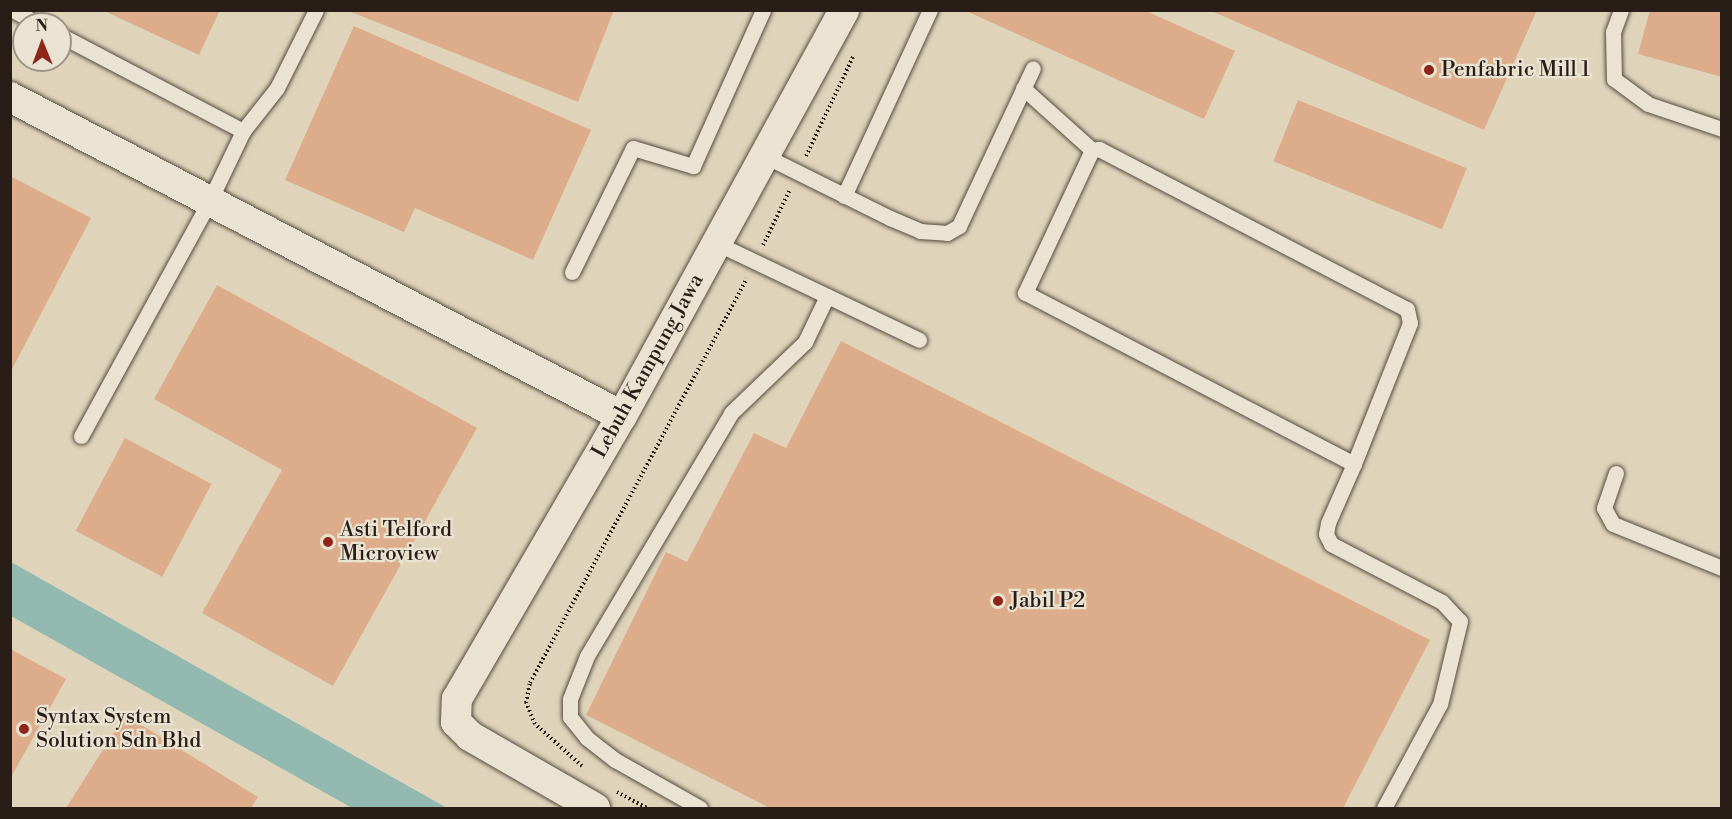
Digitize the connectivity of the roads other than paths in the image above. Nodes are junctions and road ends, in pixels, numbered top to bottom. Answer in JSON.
{"nodes":[{"id":1,"x":316,"y":10,"type":"edge"},
{"id":2,"x":763,"y":10,"type":"edge"},
{"id":3,"x":844,"y":10,"type":"edge"},
{"id":4,"x":930,"y":10,"type":"edge"},
{"id":5,"x":1621,"y":10,"type":"edge"},
{"id":6,"x":72,"y":41,"type":"edge"},
{"id":7,"x":1033,"y":68,"type":"dead end"},
{"id":8,"x":1023,"y":88,"type":"junction"},
{"id":9,"x":10,"y":97,"type":"edge"},
{"id":10,"x":1722,"y":129,"type":"edge"},
{"id":11,"x":243,"y":132,"type":"junction"},
{"id":12,"x":1092,"y":150,"type":"junction"},
{"id":13,"x":765,"y":156,"type":"junction"},
{"id":14,"x":844,"y":196,"type":"junction"},
{"id":15,"x":210,"y":200,"type":"junction"},
{"id":16,"x":716,"y":243,"type":"junction"},
{"id":17,"x":572,"y":272,"type":"dead end"},
{"id":18,"x":827,"y":296,"type":"junction"},
{"id":19,"x":919,"y":340,"type":"dead end"},
{"id":20,"x":622,"y":416,"type":"junction"},
{"id":21,"x":81,"y":436,"type":"dead end"},
{"id":22,"x":1354,"y":464,"type":"junction"},
{"id":23,"x":1617,"y":473,"type":"dead end"},
{"id":24,"x":1722,"y":568,"type":"edge"},
{"id":25,"x":602,"y":798,"type":"edge"},
{"id":26,"x":700,"y":808,"type":"edge"},
{"id":27,"x":1384,"y":808,"type":"edge"}],
"edges":[{"from":1,"to":11,"type":"lane"},
{"from":2,"to":17,"type":"lane"},
{"from":3,"to":13,"type":"street","name":"Lebuh Kampung Jawa"},
{"from":4,"to":14,"type":"lane"},
{"from":5,"to":10,"type":"lane"},
{"from":6,"to":11,"type":"lane"},
{"from":7,"to":8,"type":"lane"},
{"from":8,"to":12,"type":"lane"},
{"from":8,"to":14,"type":"lane"},
{"from":9,"to":15,"type":"street"},
{"from":11,"to":15,"type":"lane"},
{"from":12,"to":22,"type":"lane"},
{"from":12,"to":22,"type":"lane"},
{"from":13,"to":14,"type":"lane"},
{"from":13,"to":16,"type":"street","name":"Lebuh Kampung Jawa"},
{"from":15,"to":20,"type":"street"},
{"from":15,"to":21,"type":"lane"},
{"from":16,"to":18,"type":"lane"},
{"from":16,"to":20,"type":"street","name":"Lebuh Kampung Jawa"},
{"from":18,"to":19,"type":"lane"},
{"from":18,"to":26,"type":"lane"},
{"from":20,"to":25,"type":"street","name":"Lebuh Kampung Jawa"},
{"from":22,"to":27,"type":"lane"},
{"from":23,"to":24,"type":"lane"}]}
